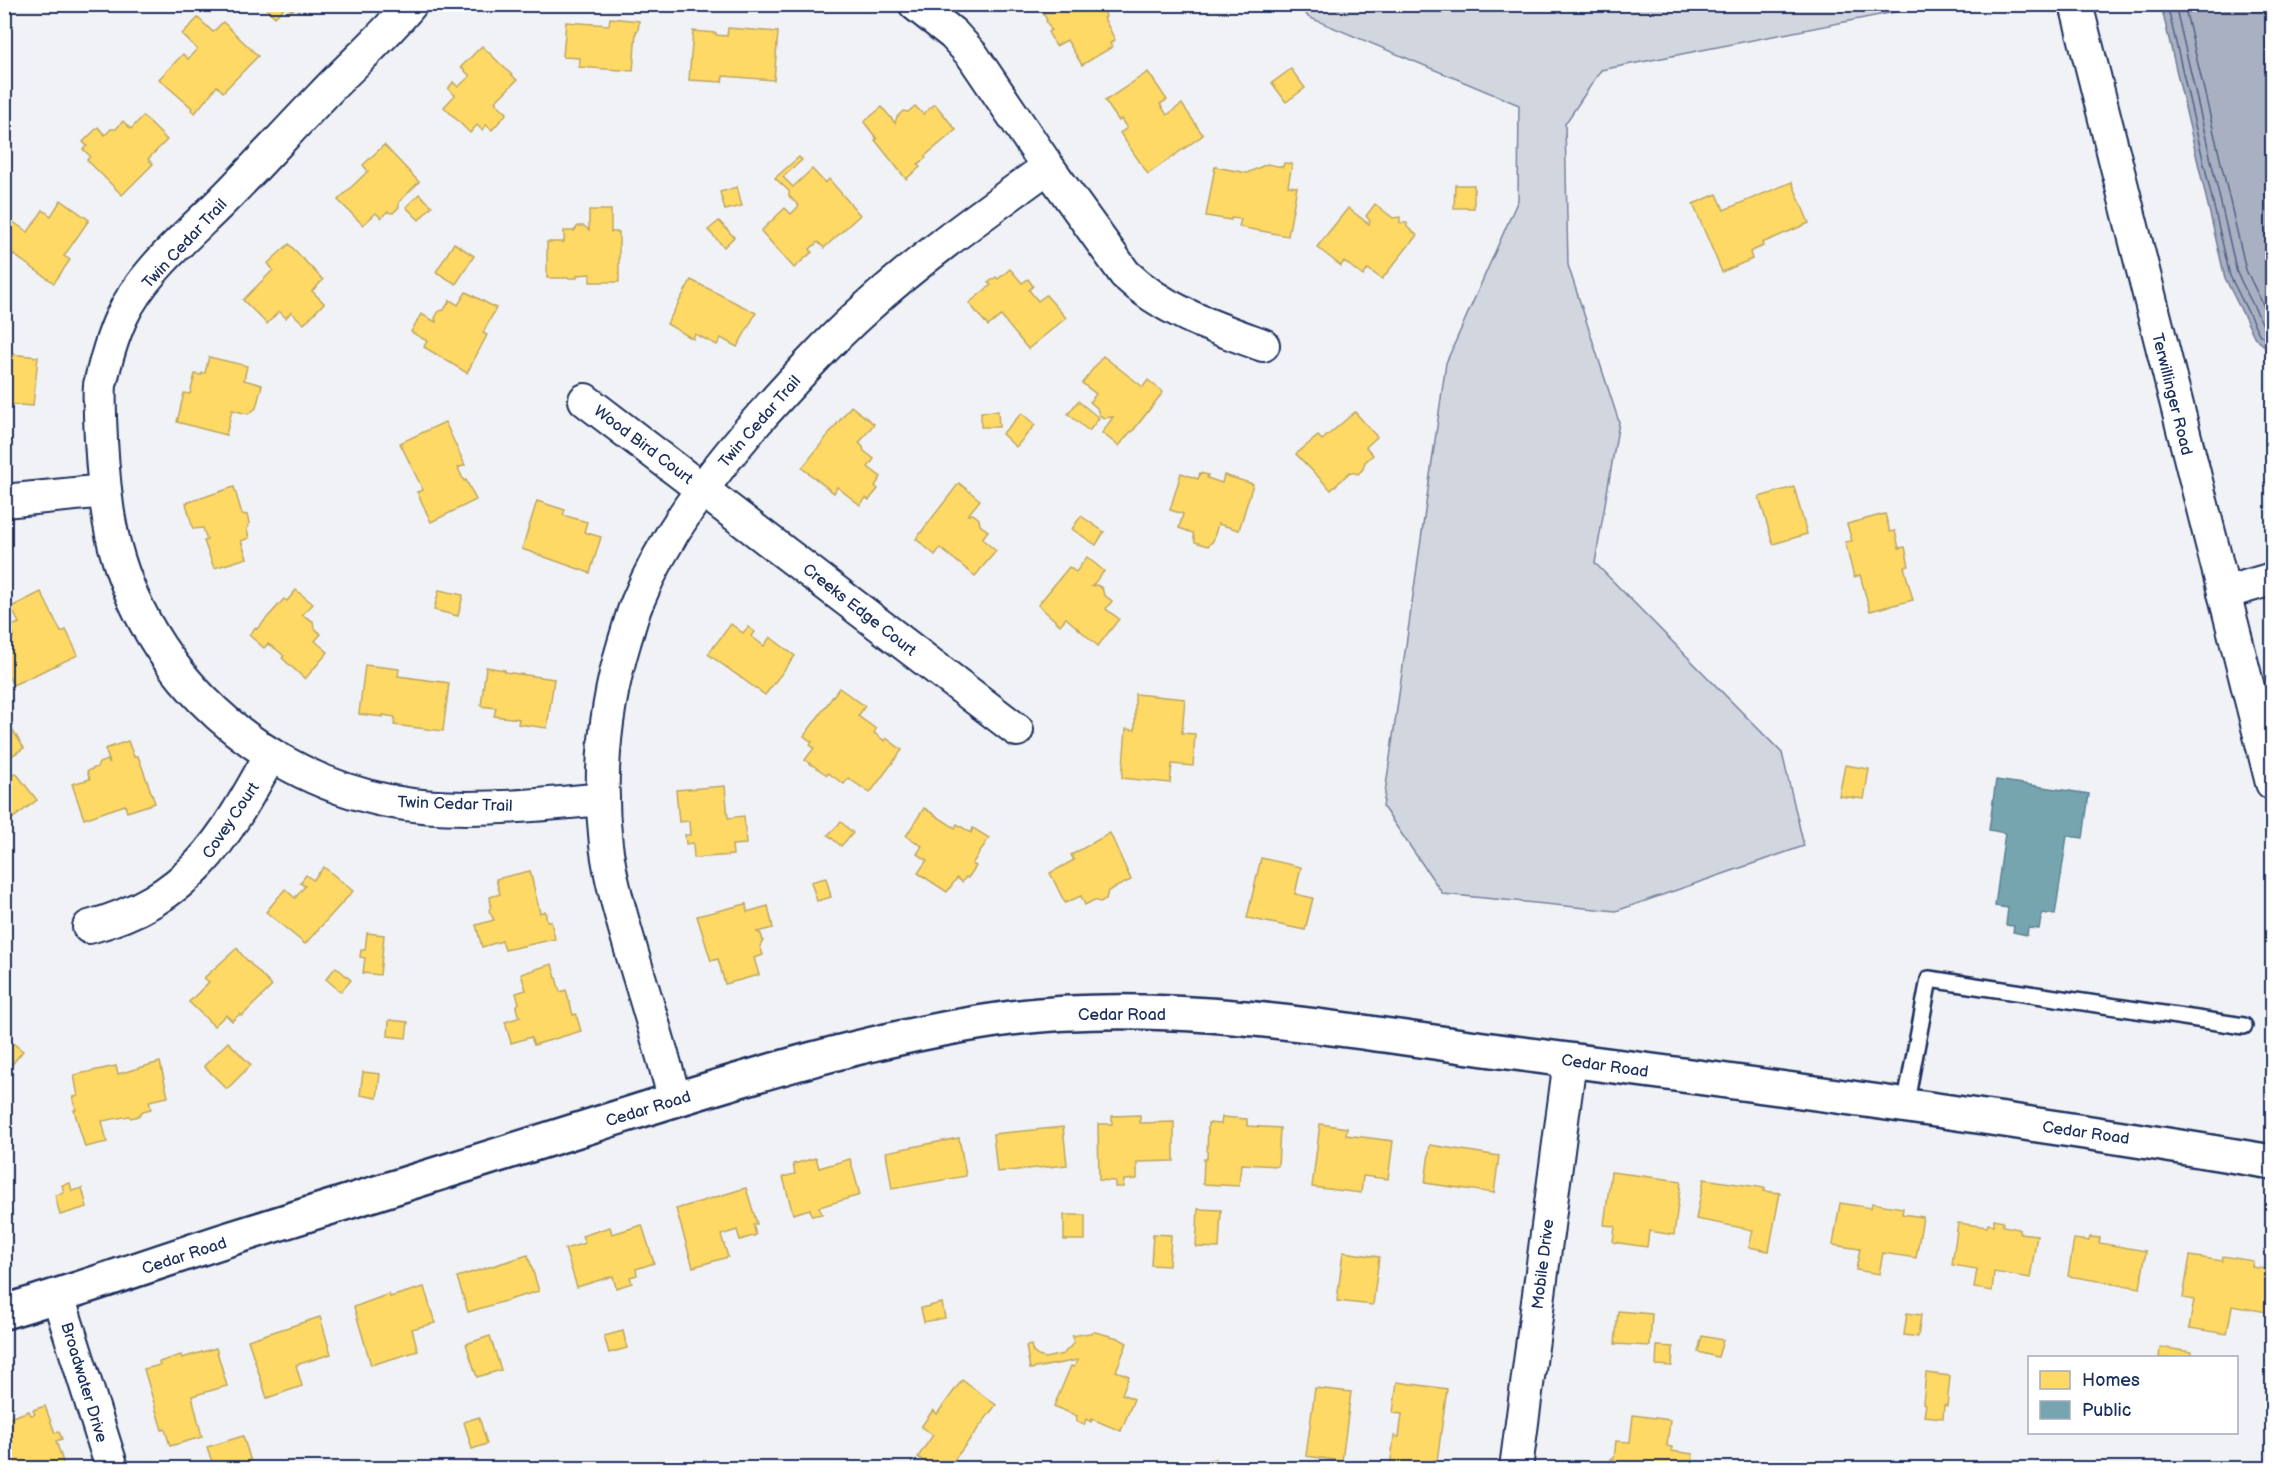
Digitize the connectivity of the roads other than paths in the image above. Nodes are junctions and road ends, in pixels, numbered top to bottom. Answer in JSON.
{"nodes":[{"id":1,"x":411,"y":4,"type":"edge"},
{"id":2,"x":915,"y":4,"type":"edge"},
{"id":3,"x":2076,"y":4,"type":"edge"},
{"id":4,"x":1048,"y":167,"type":"junction"},
{"id":5,"x":1263,"y":345,"type":"dead end"},
{"id":6,"x":585,"y":400,"type":"dead end"},
{"id":7,"x":702,"y":488,"type":"junction"},
{"id":8,"x":105,"y":491,"type":"junction"},
{"id":9,"x":4,"y":501,"type":"edge"},
{"id":10,"x":2272,"y":579,"type":"edge"},
{"id":11,"x":2224,"y":593,"type":"junction"},
{"id":12,"x":1017,"y":730,"type":"dead end"},
{"id":13,"x":270,"y":756,"type":"junction"},
{"id":14,"x":2272,"y":783,"type":"edge"},
{"id":15,"x":603,"y":800,"type":"junction"},
{"id":16,"x":89,"y":927,"type":"dead end"},
{"id":17,"x":2244,"y":1026,"type":"dead end"},
{"id":18,"x":1570,"y":1060,"type":"junction"},
{"id":19,"x":675,"y":1100,"type":"junction"},
{"id":20,"x":1905,"y":1107,"type":"junction"},
{"id":21,"x":2272,"y":1162,"type":"edge"},
{"id":22,"x":58,"y":1296,"type":"junction"},
{"id":23,"x":4,"y":1312,"type":"edge"},
{"id":24,"x":112,"y":1468,"type":"edge"},
{"id":25,"x":1516,"y":1468,"type":"edge"}],
"edges":[{"from":1,"to":8,"type":"street","name":"Twin Cedar Trail"},
{"from":2,"to":4,"type":"street"},
{"from":3,"to":11,"type":"street","name":"Terwillinger Road"},
{"from":4,"to":5,"type":"street"},
{"from":4,"to":7,"type":"street","name":"Twin Cedar Trail"},
{"from":6,"to":7,"type":"street","name":"Wood Bird Court"},
{"from":7,"to":12,"type":"street","name":"Creeks Edge Court"},
{"from":7,"to":15,"type":"street","name":"Twin Cedar Trail"},
{"from":8,"to":9,"type":"street"},
{"from":8,"to":13,"type":"street","name":"Twin Cedar Trail"},
{"from":10,"to":11,"type":"street"},
{"from":11,"to":14,"type":"street","name":"Terwillinger Road"},
{"from":13,"to":15,"type":"street","name":"Twin Cedar Trail"},
{"from":13,"to":16,"type":"street","name":"Covey Court"},
{"from":15,"to":19,"type":"street","name":"Twin Cedar Trail"},
{"from":17,"to":20,"type":"lane"},
{"from":18,"to":19,"type":"street","name":"Cedar Road"},
{"from":18,"to":20,"type":"street","name":"Cedar Road"},
{"from":18,"to":25,"type":"street","name":"Mobile Drive"},
{"from":19,"to":22,"type":"street","name":"Cedar Road"},
{"from":20,"to":21,"type":"street","name":"Cedar Road"},
{"from":22,"to":23,"type":"street","name":"Cedar Road"},
{"from":22,"to":24,"type":"street","name":"Broadwater Drive"}]}
